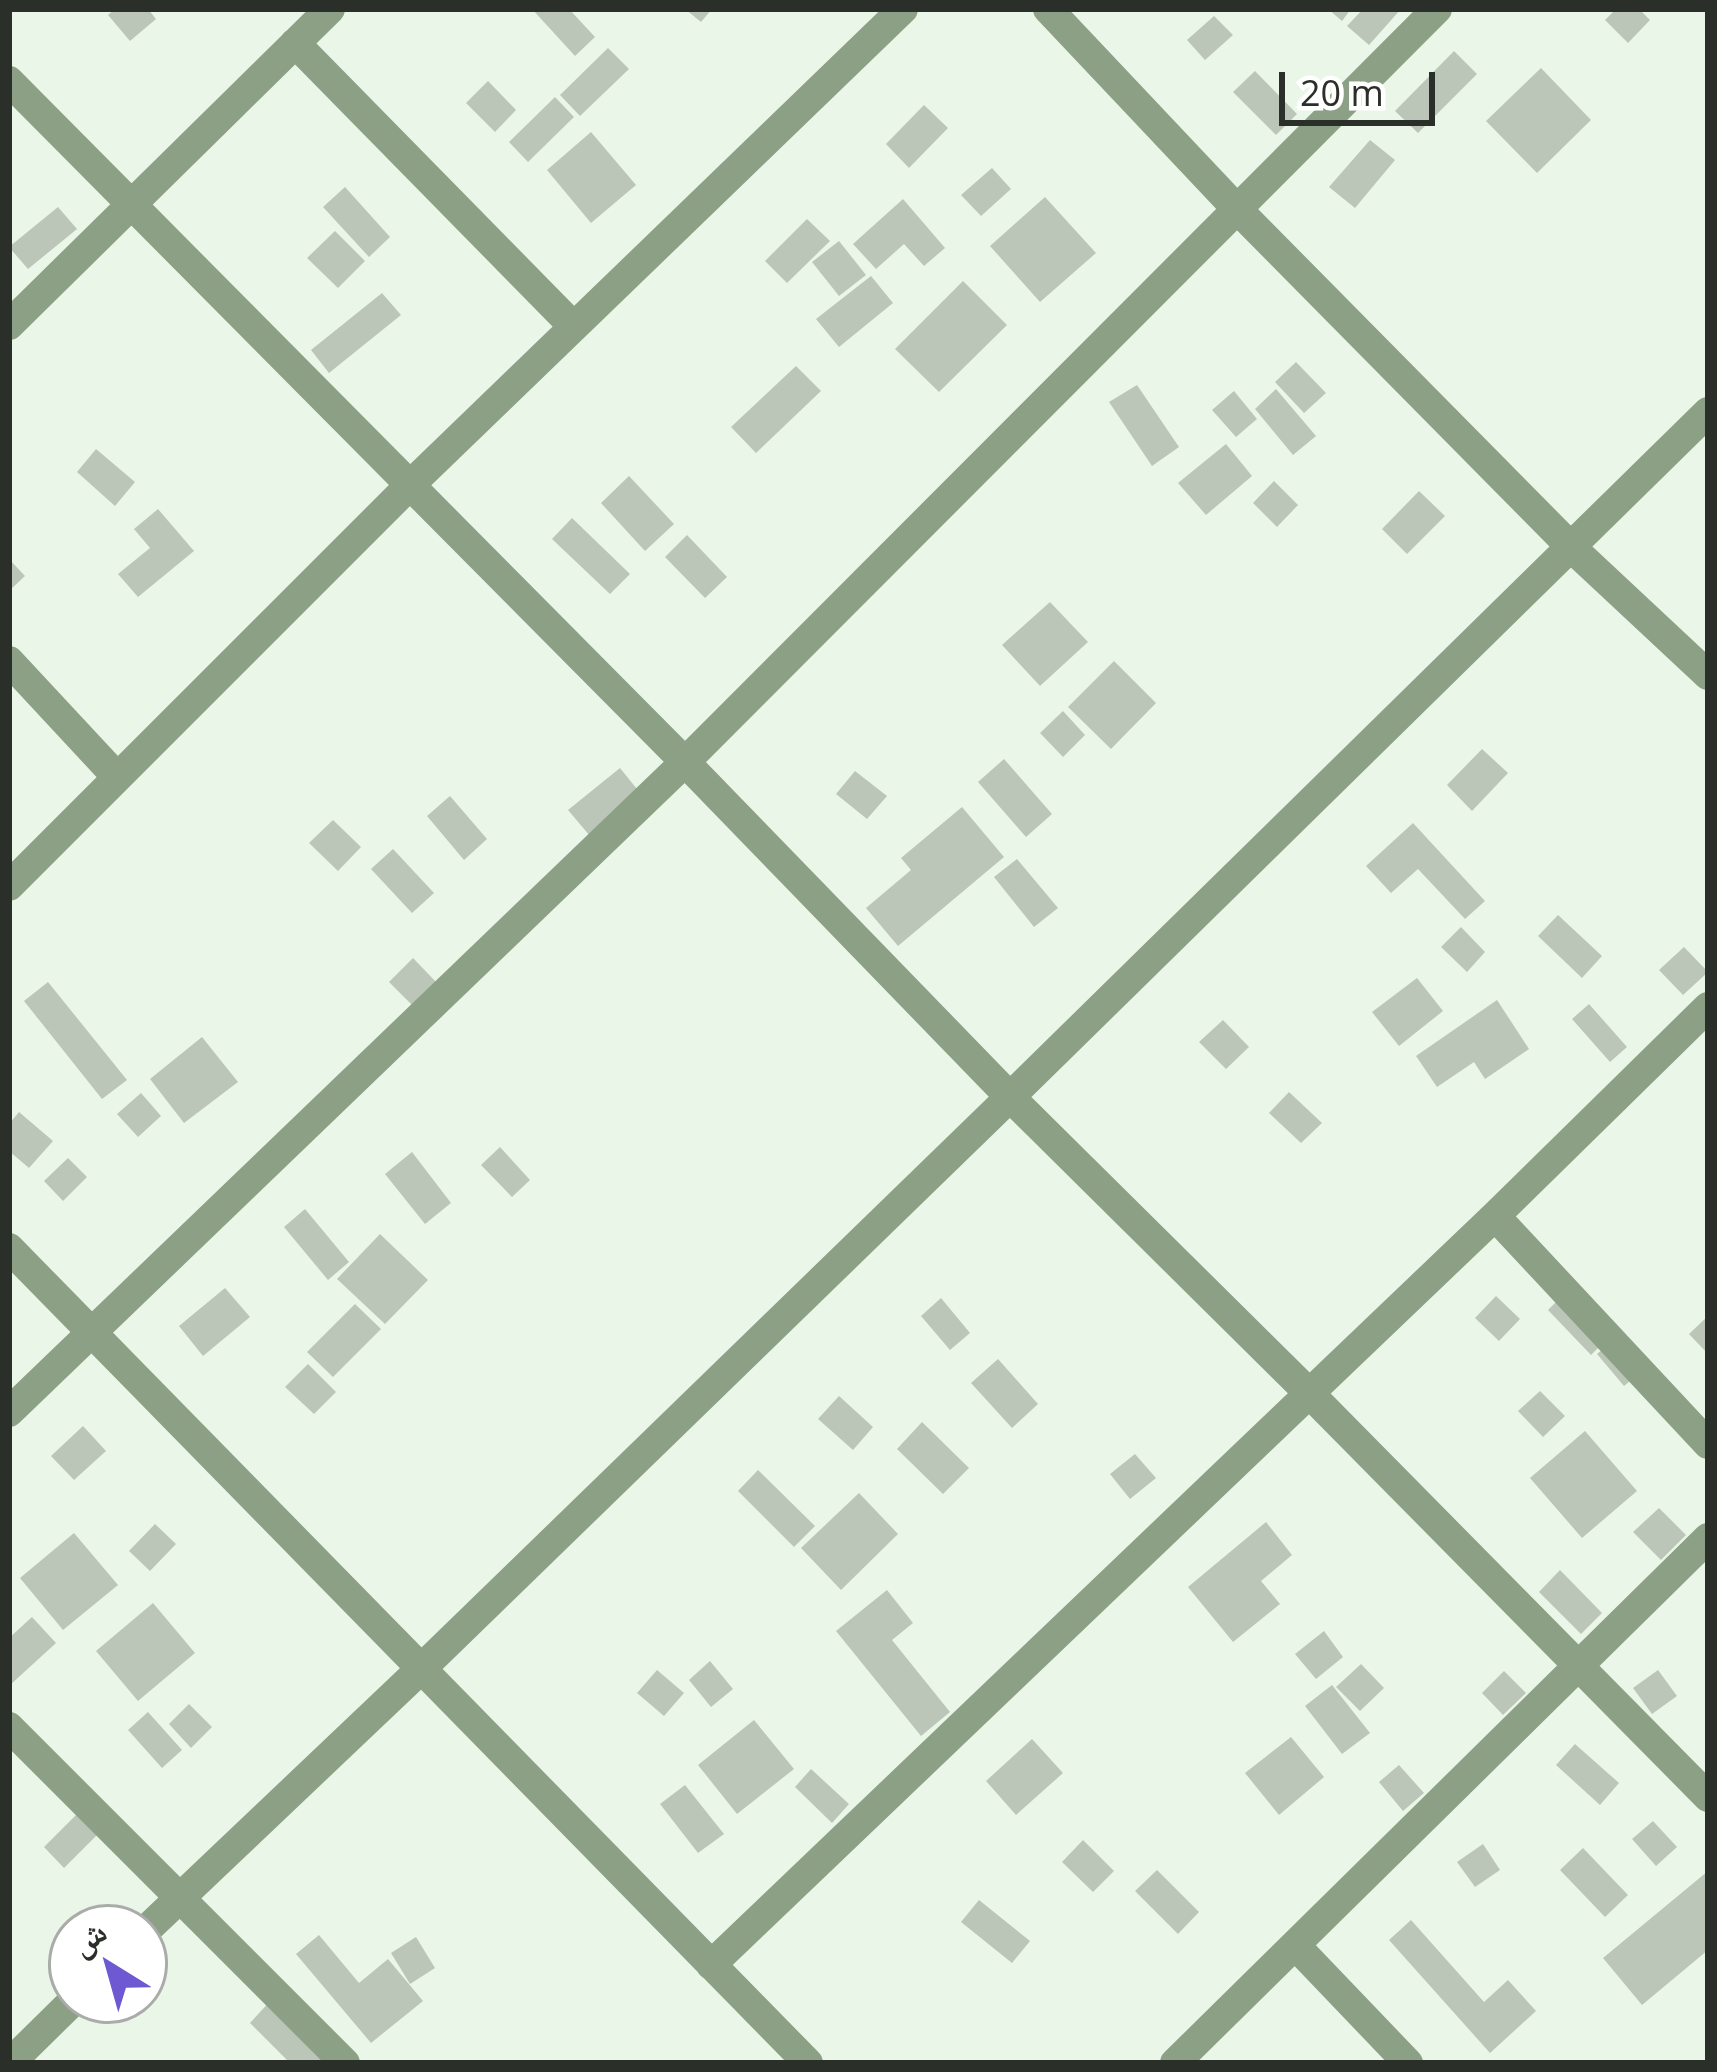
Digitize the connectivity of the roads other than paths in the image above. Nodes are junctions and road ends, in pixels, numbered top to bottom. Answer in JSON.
{"nodes":[{"id":1,"x":331,"y":9,"type":"edge"},
{"id":2,"x":903,"y":9,"type":"edge"},
{"id":3,"x":1048,"y":9,"type":"edge"},
{"id":4,"x":1437,"y":9,"type":"edge"},
{"id":5,"x":296,"y":43,"type":"junction"},
{"id":6,"x":9,"y":81,"type":"edge"},
{"id":7,"x":130,"y":205,"type":"junction"},
{"id":8,"x":1235,"y":208,"type":"junction"},
{"id":9,"x":9,"y":326,"type":"edge"},
{"id":10,"x":573,"y":326,"type":"junction"},
{"id":11,"x":1708,"y":412,"type":"edge"},
{"id":12,"x":409,"y":487,"type":"junction"},
{"id":13,"x":1572,"y":548,"type":"junction"},
{"id":14,"x":9,"y":661,"type":"edge"},
{"id":15,"x":1708,"y":675,"type":"edge"},
{"id":16,"x":685,"y":762,"type":"junction"},
{"id":17,"x":117,"y":777,"type":"junction"},
{"id":18,"x":9,"y":886,"type":"edge"},
{"id":19,"x":1708,"y":1007,"type":"edge"},
{"id":20,"x":1010,"y":1097,"type":"junction"},
{"id":21,"x":1495,"y":1216,"type":"junction"},
{"id":22,"x":9,"y":1248,"type":"edge"},
{"id":23,"x":91,"y":1331,"type":"junction"},
{"id":24,"x":1309,"y":1393,"type":"junction"},
{"id":25,"x":9,"y":1412,"type":"edge"},
{"id":26,"x":1708,"y":1444,"type":"edge"},
{"id":27,"x":1708,"y":1538,"type":"edge"},
{"id":28,"x":1580,"y":1665,"type":"junction"},
{"id":29,"x":422,"y":1668,"type":"junction"},
{"id":30,"x":9,"y":1726,"type":"edge"},
{"id":31,"x":1708,"y":1797,"type":"edge"},
{"id":32,"x":178,"y":1898,"type":"junction"},
{"id":33,"x":168,"y":1908,"type":"edge"},
{"id":34,"x":1295,"y":1945,"type":"junction"},
{"id":35,"x":712,"y":1965,"type":"junction"},
{"id":36,"x":50,"y":2024,"type":"edge"},
{"id":37,"x":1186,"y":2059,"type":"edge"},
{"id":38,"x":13,"y":2062,"type":"edge"},
{"id":39,"x":345,"y":2063,"type":"edge"},
{"id":40,"x":808,"y":2063,"type":"edge"},
{"id":41,"x":1408,"y":2063,"type":"edge"}],
"edges":[{"from":1,"to":5,"type":"street"},
{"from":2,"to":10,"type":"street"},
{"from":3,"to":8,"type":"street"},
{"from":4,"to":8,"type":"street"},
{"from":5,"to":7,"type":"street"},
{"from":5,"to":10,"type":"street"},
{"from":6,"to":7,"type":"street"},
{"from":7,"to":9,"type":"street"},
{"from":7,"to":12,"type":"street"},
{"from":8,"to":13,"type":"street"},
{"from":8,"to":16,"type":"street"},
{"from":10,"to":12,"type":"street"},
{"from":11,"to":13,"type":"street"},
{"from":12,"to":16,"type":"street"},
{"from":12,"to":17,"type":"street"},
{"from":13,"to":15,"type":"street"},
{"from":13,"to":20,"type":"street"},
{"from":14,"to":17,"type":"street"},
{"from":16,"to":20,"type":"street"},
{"from":16,"to":23,"type":"street"},
{"from":17,"to":18,"type":"street"},
{"from":19,"to":21,"type":"street"},
{"from":20,"to":24,"type":"street"},
{"from":20,"to":29,"type":"street"},
{"from":21,"to":24,"type":"street"},
{"from":21,"to":26,"type":"street"},
{"from":22,"to":23,"type":"street"},
{"from":23,"to":25,"type":"street"},
{"from":23,"to":29,"type":"street"},
{"from":24,"to":28,"type":"street"},
{"from":24,"to":35,"type":"street"},
{"from":27,"to":28,"type":"street"},
{"from":28,"to":31,"type":"street"},
{"from":28,"to":34,"type":"street"},
{"from":29,"to":32,"type":"street"},
{"from":29,"to":35,"type":"street"},
{"from":30,"to":32,"type":"street"},
{"from":32,"to":33,"type":"street"},
{"from":32,"to":39,"type":"street"},
{"from":34,"to":37,"type":"street"},
{"from":34,"to":41,"type":"street"},
{"from":35,"to":40,"type":"street"},
{"from":36,"to":38,"type":"street"}]}
